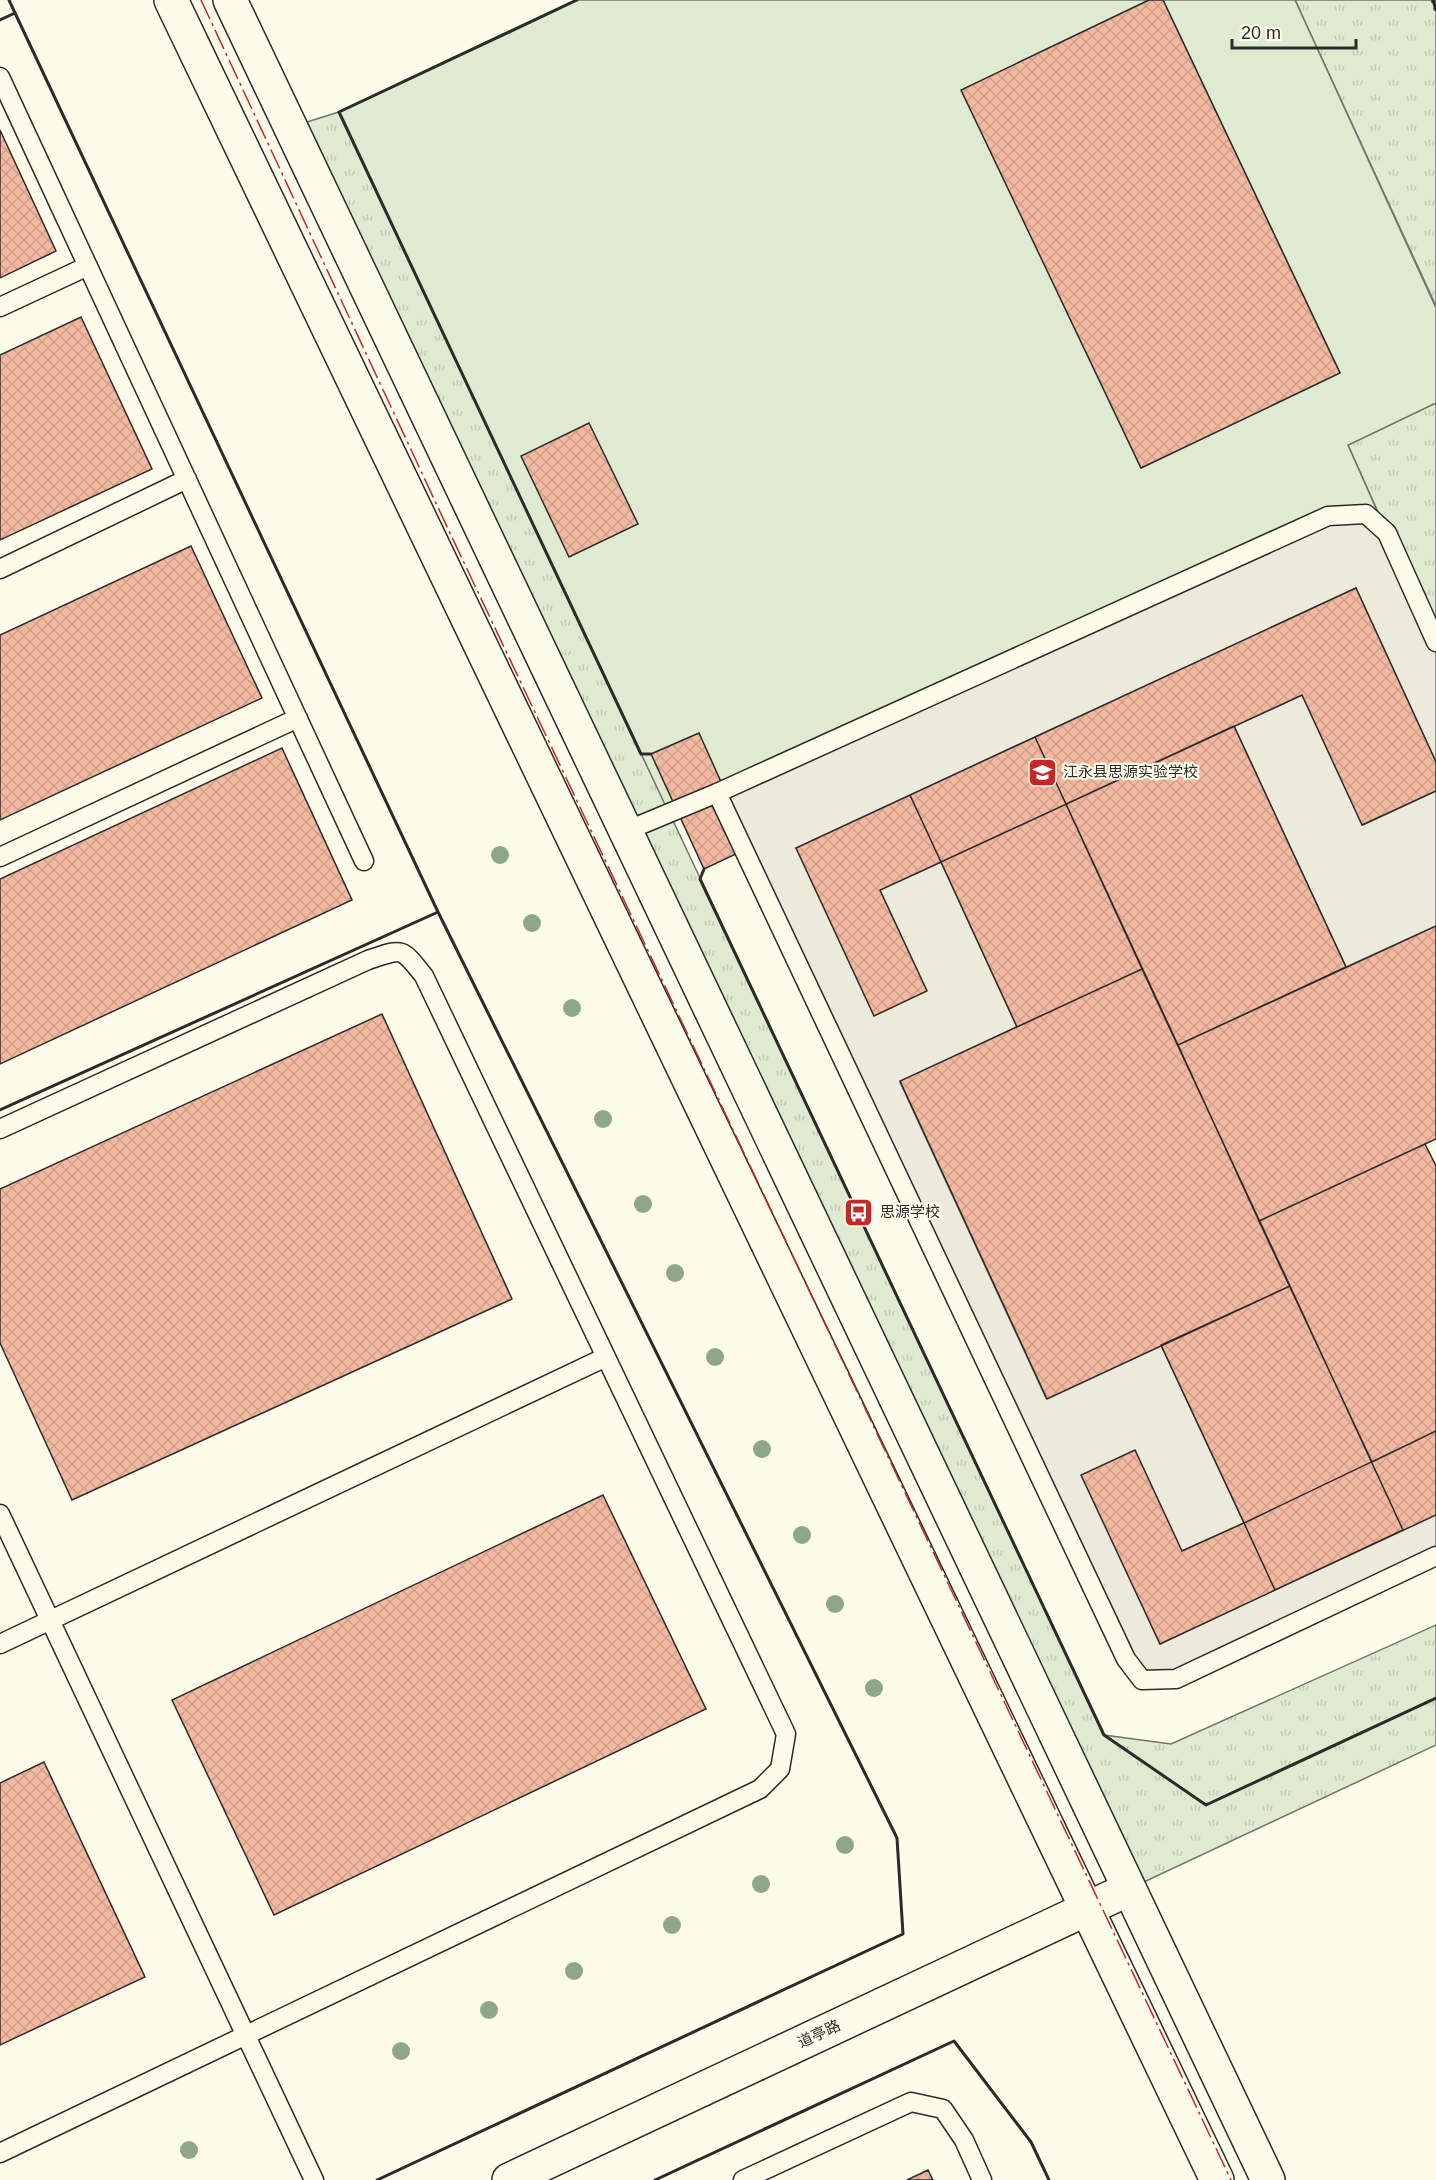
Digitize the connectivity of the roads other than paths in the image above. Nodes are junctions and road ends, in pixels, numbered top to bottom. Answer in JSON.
{"nodes":[{"id":1,"x":171,"y":0,"type":"edge"},
{"id":2,"x":230,"y":0,"type":"edge"},
{"id":3,"x":0,"y":77,"type":"edge"},
{"id":4,"x":88,"y":266,"type":"junction"},
{"id":5,"x":0,"y":308,"type":"edge"},
{"id":6,"x":187,"y":479,"type":"junction"},
{"id":7,"x":0,"y":569,"type":"edge"},
{"id":8,"x":1436,"y":642,"type":"edge"},
{"id":9,"x":298,"y":718,"type":"junction"},
{"id":10,"x":717,"y":793,"type":"junction"},
{"id":11,"x":626,"y":831,"type":"junction"},
{"id":12,"x":0,"y":857,"type":"edge"},
{"id":13,"x":364,"y":861,"type":"dead end"},
{"id":14,"x":0,"y":1129,"type":"edge"},
{"id":15,"x":809,"y":1216,"type":"junction"},
{"id":16,"x":765,"y":1237,"type":"junction"},
{"id":17,"x":606,"y":1357,"type":"junction"},
{"id":18,"x":0,"y":1514,"type":"edge"},
{"id":19,"x":1436,"y":1556,"type":"edge"},
{"id":20,"x":50,"y":1620,"type":"junction"},
{"id":21,"x":0,"y":1644,"type":"edge"},
{"id":22,"x":1129,"y":1889,"type":"junction"},
{"id":23,"x":1087,"y":1909,"type":"junction"},
{"id":24,"x":245,"y":2036,"type":"junction"},
{"id":25,"x":0,"y":2154,"type":"edge"},
{"id":26,"x":314,"y":2180,"type":"edge"},
{"id":27,"x":509,"y":2180,"type":"edge"},
{"id":28,"x":743,"y":2180,"type":"edge"},
{"id":29,"x":982,"y":2180,"type":"edge"},
{"id":30,"x":1217,"y":2180,"type":"edge"},
{"id":31,"x":1268,"y":2180,"type":"edge"}],
"edges":[{"from":1,"to":16,"type":"main road"},
{"from":2,"to":11,"type":"main road"},
{"from":3,"to":4,"type":"lane"},
{"from":4,"to":5,"type":"lane"},
{"from":4,"to":6,"type":"lane"},
{"from":6,"to":7,"type":"lane"},
{"from":6,"to":9,"type":"lane"},
{"from":8,"to":10,"type":"lane"},
{"from":9,"to":12,"type":"lane"},
{"from":9,"to":13,"type":"lane"},
{"from":10,"to":11,"type":"lane"},
{"from":10,"to":19,"type":"lane"},
{"from":11,"to":15,"type":"main road"},
{"from":14,"to":17,"type":"lane"},
{"from":15,"to":16,"type":"main road"},
{"from":15,"to":22,"type":"main road"},
{"from":16,"to":23,"type":"main road"},
{"from":17,"to":20,"type":"lane"},
{"from":17,"to":24,"type":"lane"},
{"from":18,"to":20,"type":"lane"},
{"from":20,"to":21,"type":"lane"},
{"from":20,"to":24,"type":"lane"},
{"from":22,"to":23,"type":"main road","name":"道亭路"},
{"from":22,"to":31,"type":"main road"},
{"from":23,"to":27,"type":"main road","name":"道亭路"},
{"from":23,"to":30,"type":"main road"},
{"from":24,"to":25,"type":"lane"},
{"from":24,"to":26,"type":"lane"},
{"from":28,"to":29,"type":"lane"}]}
